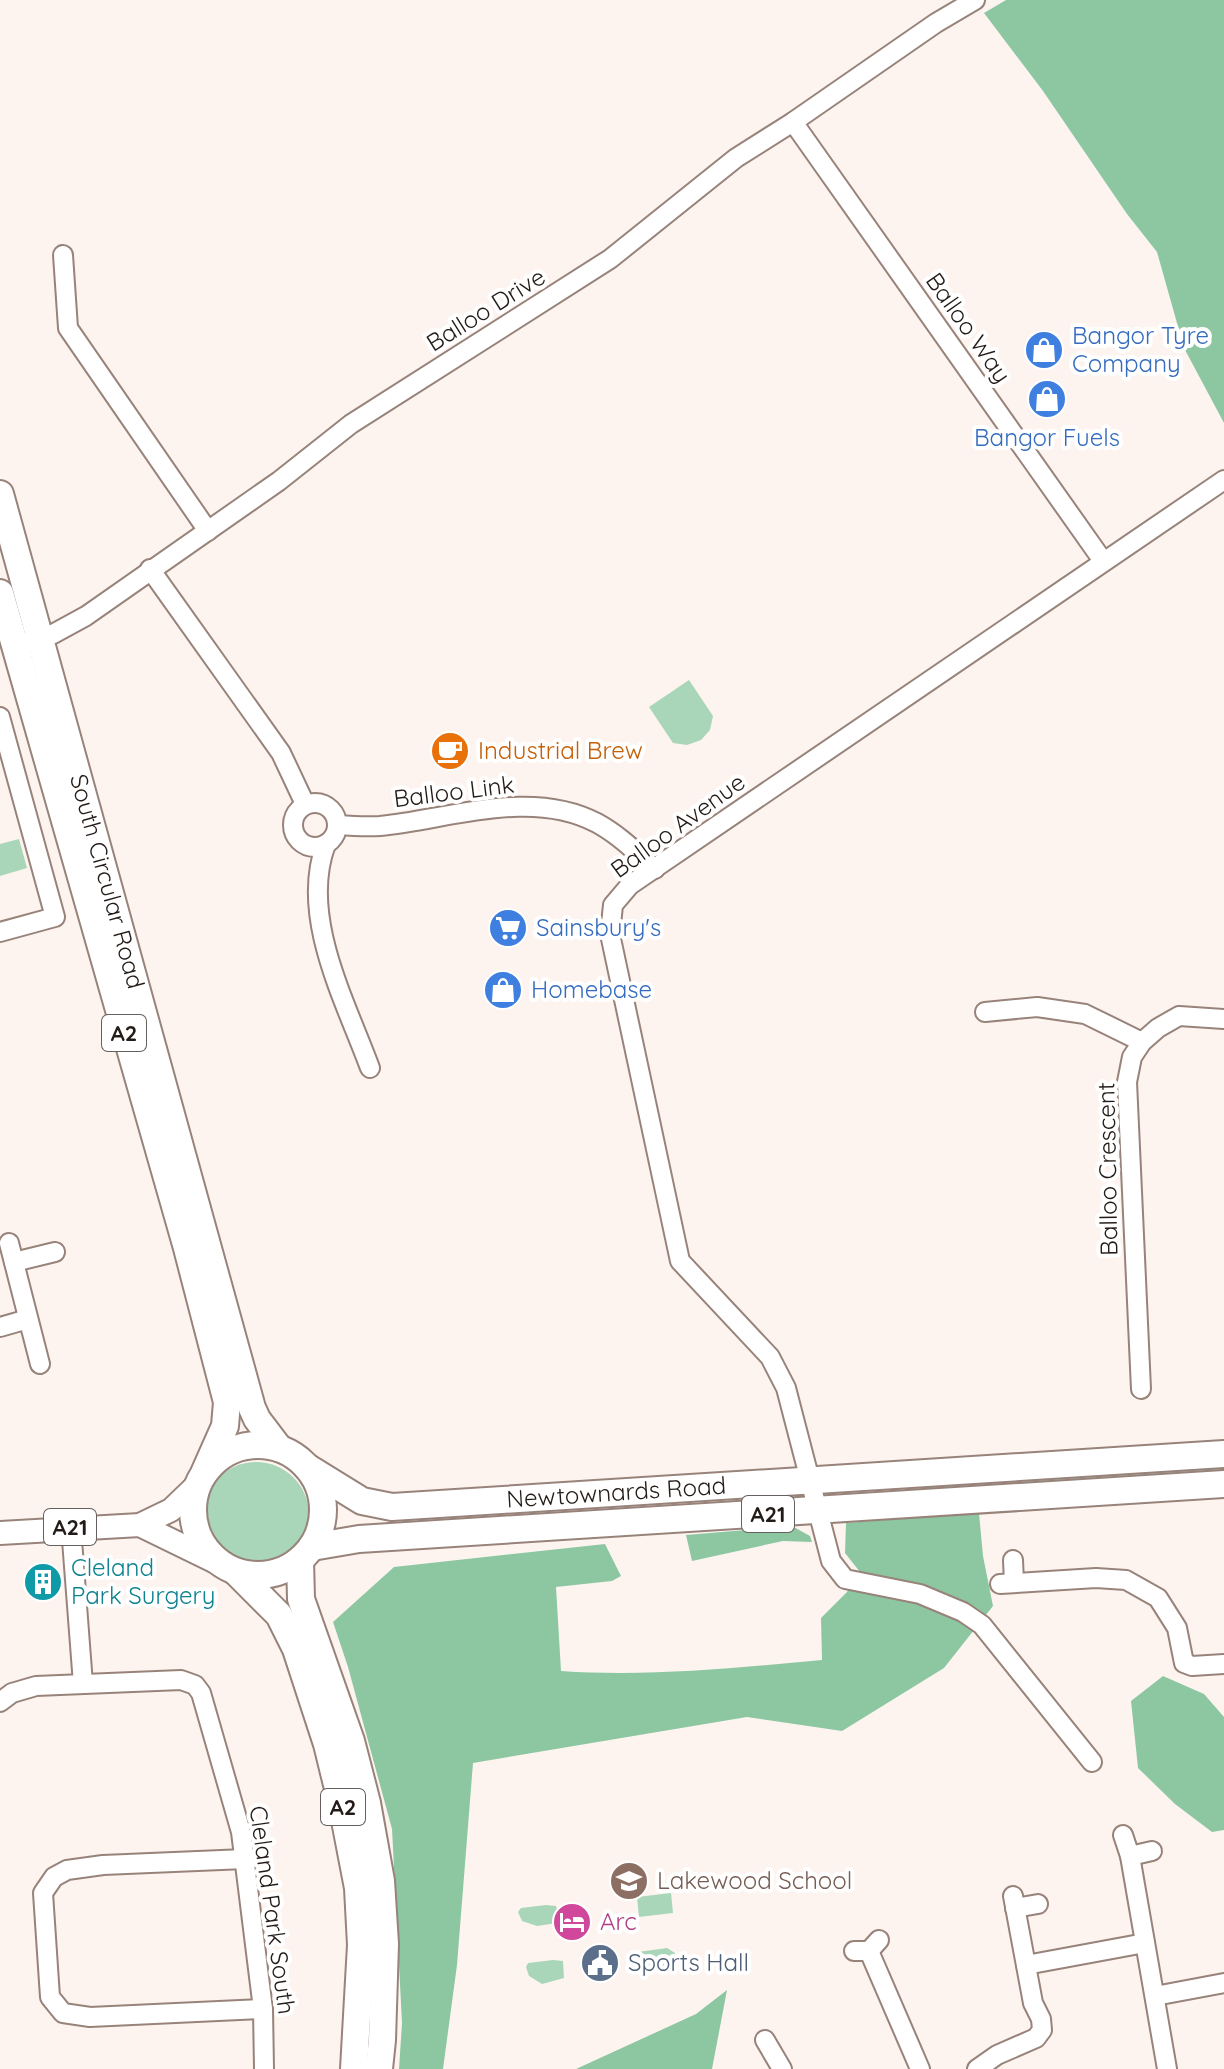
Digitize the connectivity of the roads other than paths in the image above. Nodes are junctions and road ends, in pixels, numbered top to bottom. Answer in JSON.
{"nodes":[{"id":1,"x":975,"y":0,"type":"edge"},
{"id":2,"x":793,"y":122,"type":"junction"},
{"id":3,"x":63,"y":255,"type":"dead end"},
{"id":4,"x":1224,"y":480,"type":"edge"},
{"id":5,"x":0,"y":494,"type":"edge"},
{"id":6,"x":208,"y":531,"type":"junction"},
{"id":7,"x":1103,"y":561,"type":"junction"},
{"id":8,"x":150,"y":569,"type":"junction"},
{"id":9,"x":0,"y":593,"type":"edge"},
{"id":10,"x":27,"y":642,"type":"junction"},
{"id":11,"x":0,"y":717,"type":"edge"},
{"id":12,"x":19,"y":787,"type":"junction"},
{"id":13,"x":0,"y":792,"type":"edge"},
{"id":14,"x":305,"y":804,"type":"junction"},
{"id":15,"x":337,"y":825,"type":"junction"},
{"id":16,"x":326,"y":844,"type":"junction"},
{"id":17,"x":655,"y":869,"type":"junction"},
{"id":18,"x":0,"y":932,"type":"edge"},
{"id":19,"x":985,"y":1012,"type":"dead end"},
{"id":20,"x":1224,"y":1019,"type":"edge"},
{"id":21,"x":1142,"y":1042,"type":"junction"},
{"id":22,"x":370,"y":1068,"type":"dead end"},
{"id":23,"x":9,"y":1243,"type":"dead end"},
{"id":24,"x":55,"y":1252,"type":"dead end"},
{"id":25,"x":14,"y":1262,"type":"junction"},
{"id":26,"x":28,"y":1319,"type":"junction"},
{"id":27,"x":0,"y":1327,"type":"edge"},
{"id":28,"x":40,"y":1364,"type":"dead end"},
{"id":29,"x":1141,"y":1389,"type":"dead end"},
{"id":30,"x":279,"y":1448,"type":"junction"},
{"id":31,"x":1224,"y":1454,"type":"edge"},
{"id":32,"x":307,"y":1467,"type":"junction"},
{"id":33,"x":201,"y":1478,"type":"junction"},
{"id":34,"x":1224,"y":1484,"type":"edge"},
{"id":35,"x":813,"y":1495,"type":"junction"},
{"id":36,"x":0,"y":1523,"type":"edge"},
{"id":37,"x":140,"y":1525,"type":"junction"},
{"id":38,"x":71,"y":1527,"type":"junction"},
{"id":39,"x":0,"y":1533,"type":"edge"},
{"id":40,"x":306,"y":1554,"type":"junction"},
{"id":41,"x":1013,"y":1560,"type":"dead end"},
{"id":42,"x":228,"y":1568,"type":"junction"},
{"id":43,"x":1224,"y":1664,"type":"edge"},
{"id":44,"x":83,"y":1684,"type":"junction"},
{"id":45,"x":0,"y":1702,"type":"edge"},
{"id":46,"x":1092,"y":1762,"type":"dead end"},
{"id":47,"x":1123,"y":1835,"type":"dead end"},
{"id":48,"x":1152,"y":1851,"type":"dead end"},
{"id":49,"x":1130,"y":1856,"type":"junction"},
{"id":50,"x":245,"y":1859,"type":"junction"},
{"id":51,"x":1038,"y":1904,"type":"dead end"},
{"id":52,"x":1145,"y":1943,"type":"junction"},
{"id":53,"x":867,"y":1947,"type":"dead end"},
{"id":54,"x":1026,"y":1965,"type":"junction"},
{"id":55,"x":1224,"y":1983,"type":"edge"},
{"id":56,"x":1155,"y":1996,"type":"junction"},
{"id":57,"x":263,"y":2009,"type":"junction"},
{"id":58,"x":765,"y":2040,"type":"dead end"},
{"id":59,"x":264,"y":2069,"type":"edge"},
{"id":60,"x":354,"y":2069,"type":"edge"},
{"id":61,"x":379,"y":2069,"type":"edge"},
{"id":62,"x":782,"y":2069,"type":"edge"},
{"id":63,"x":920,"y":2069,"type":"edge"},
{"id":64,"x":977,"y":2069,"type":"edge"},
{"id":65,"x":1167,"y":2069,"type":"edge"}],
"edges":[{"from":1,"to":2,"type":"street","name":"Balloo Drive"},
{"from":2,"to":6,"type":"street","name":"Balloo Drive"},
{"from":2,"to":7,"type":"street","name":"Balloo Way"},
{"from":3,"to":6,"type":"street"},
{"from":4,"to":7,"type":"street","name":"Balloo Avenue"},
{"from":5,"to":10,"type":"highway","name":"South Circular Road","number":"A2"},
{"from":6,"to":8,"type":"street","name":"Balloo Drive"},
{"from":7,"to":17,"type":"street","name":"Balloo Avenue"},
{"from":8,"to":10,"type":"street","name":"Balloo Drive"},
{"from":8,"to":14,"type":"street"},
{"from":9,"to":10,"type":"highway","name":"South Circular Road","number":"A2"},
{"from":10,"to":30,"type":"highway","name":"South Circular Road","number":"A2"},
{"from":10,"to":33,"type":"highway","name":"South Circular Road","number":"A2"},
{"from":11,"to":12,"type":"street"},
{"from":12,"to":13,"type":"street"},
{"from":12,"to":18,"type":"street"},
{"from":14,"to":15,"type":"street"},
{"from":14,"to":16,"type":"street"},
{"from":15,"to":16,"type":"street"},
{"from":15,"to":17,"type":"street","name":"Balloo Link"},
{"from":16,"to":22,"type":"street"},
{"from":17,"to":35,"type":"street","name":"Balloo Avenue"},
{"from":19,"to":21,"type":"street"},
{"from":20,"to":21,"type":"street"},
{"from":21,"to":29,"type":"street","name":"Balloo Crescent"},
{"from":23,"to":25,"type":"street"},
{"from":24,"to":25,"type":"street"},
{"from":25,"to":26,"type":"street"},
{"from":26,"to":27,"type":"street"},
{"from":26,"to":28,"type":"street"},
{"from":30,"to":32,"type":"highway","number":"A2"},
{"from":30,"to":33,"type":"highway"},
{"from":31,"to":35,"type":"highway","name":"Newtownards Road","number":"A21"},
{"from":32,"to":35,"type":"highway","name":"Newtownards Road","number":"A21"},
{"from":32,"to":40,"type":"highway","number":"A2"},
{"from":33,"to":37,"type":"main road","number":"A21"},
{"from":33,"to":42,"type":"highway","number":"A2"},
{"from":34,"to":35,"type":"highway","name":"Newtownards Road","number":"A21"},
{"from":35,"to":40,"type":"highway","name":"Newtownards Road","number":"A21"},
{"from":35,"to":46,"type":"street","name":"Balloo Avenue"},
{"from":36,"to":39,"type":"street"},
{"from":37,"to":38,"type":"main road","number":"A21"},
{"from":37,"to":42,"type":"main road","number":"A21"},
{"from":38,"to":39,"type":"main road","number":"A21"},
{"from":38,"to":44,"type":"street"},
{"from":40,"to":42,"type":"highway"},
{"from":40,"to":61,"type":"highway","number":"A2"},
{"from":41,"to":43,"type":"street"},
{"from":42,"to":60,"type":"highway","number":"A2"},
{"from":44,"to":45,"type":"street"},
{"from":44,"to":50,"type":"street","name":"Cleland Park South"},
{"from":47,"to":49,"type":"street"},
{"from":48,"to":49,"type":"street"},
{"from":49,"to":52,"type":"street"},
{"from":50,"to":57,"type":"street","name":"Cleland Park South"},
{"from":50,"to":57,"type":"street"},
{"from":51,"to":54,"type":"street"},
{"from":52,"to":54,"type":"street"},
{"from":52,"to":56,"type":"street"},
{"from":53,"to":63,"type":"street"},
{"from":54,"to":64,"type":"street"},
{"from":55,"to":56,"type":"street"},
{"from":56,"to":65,"type":"street"},
{"from":57,"to":59,"type":"street","name":"Cleland Park South"},
{"from":58,"to":62,"type":"street"}]}
